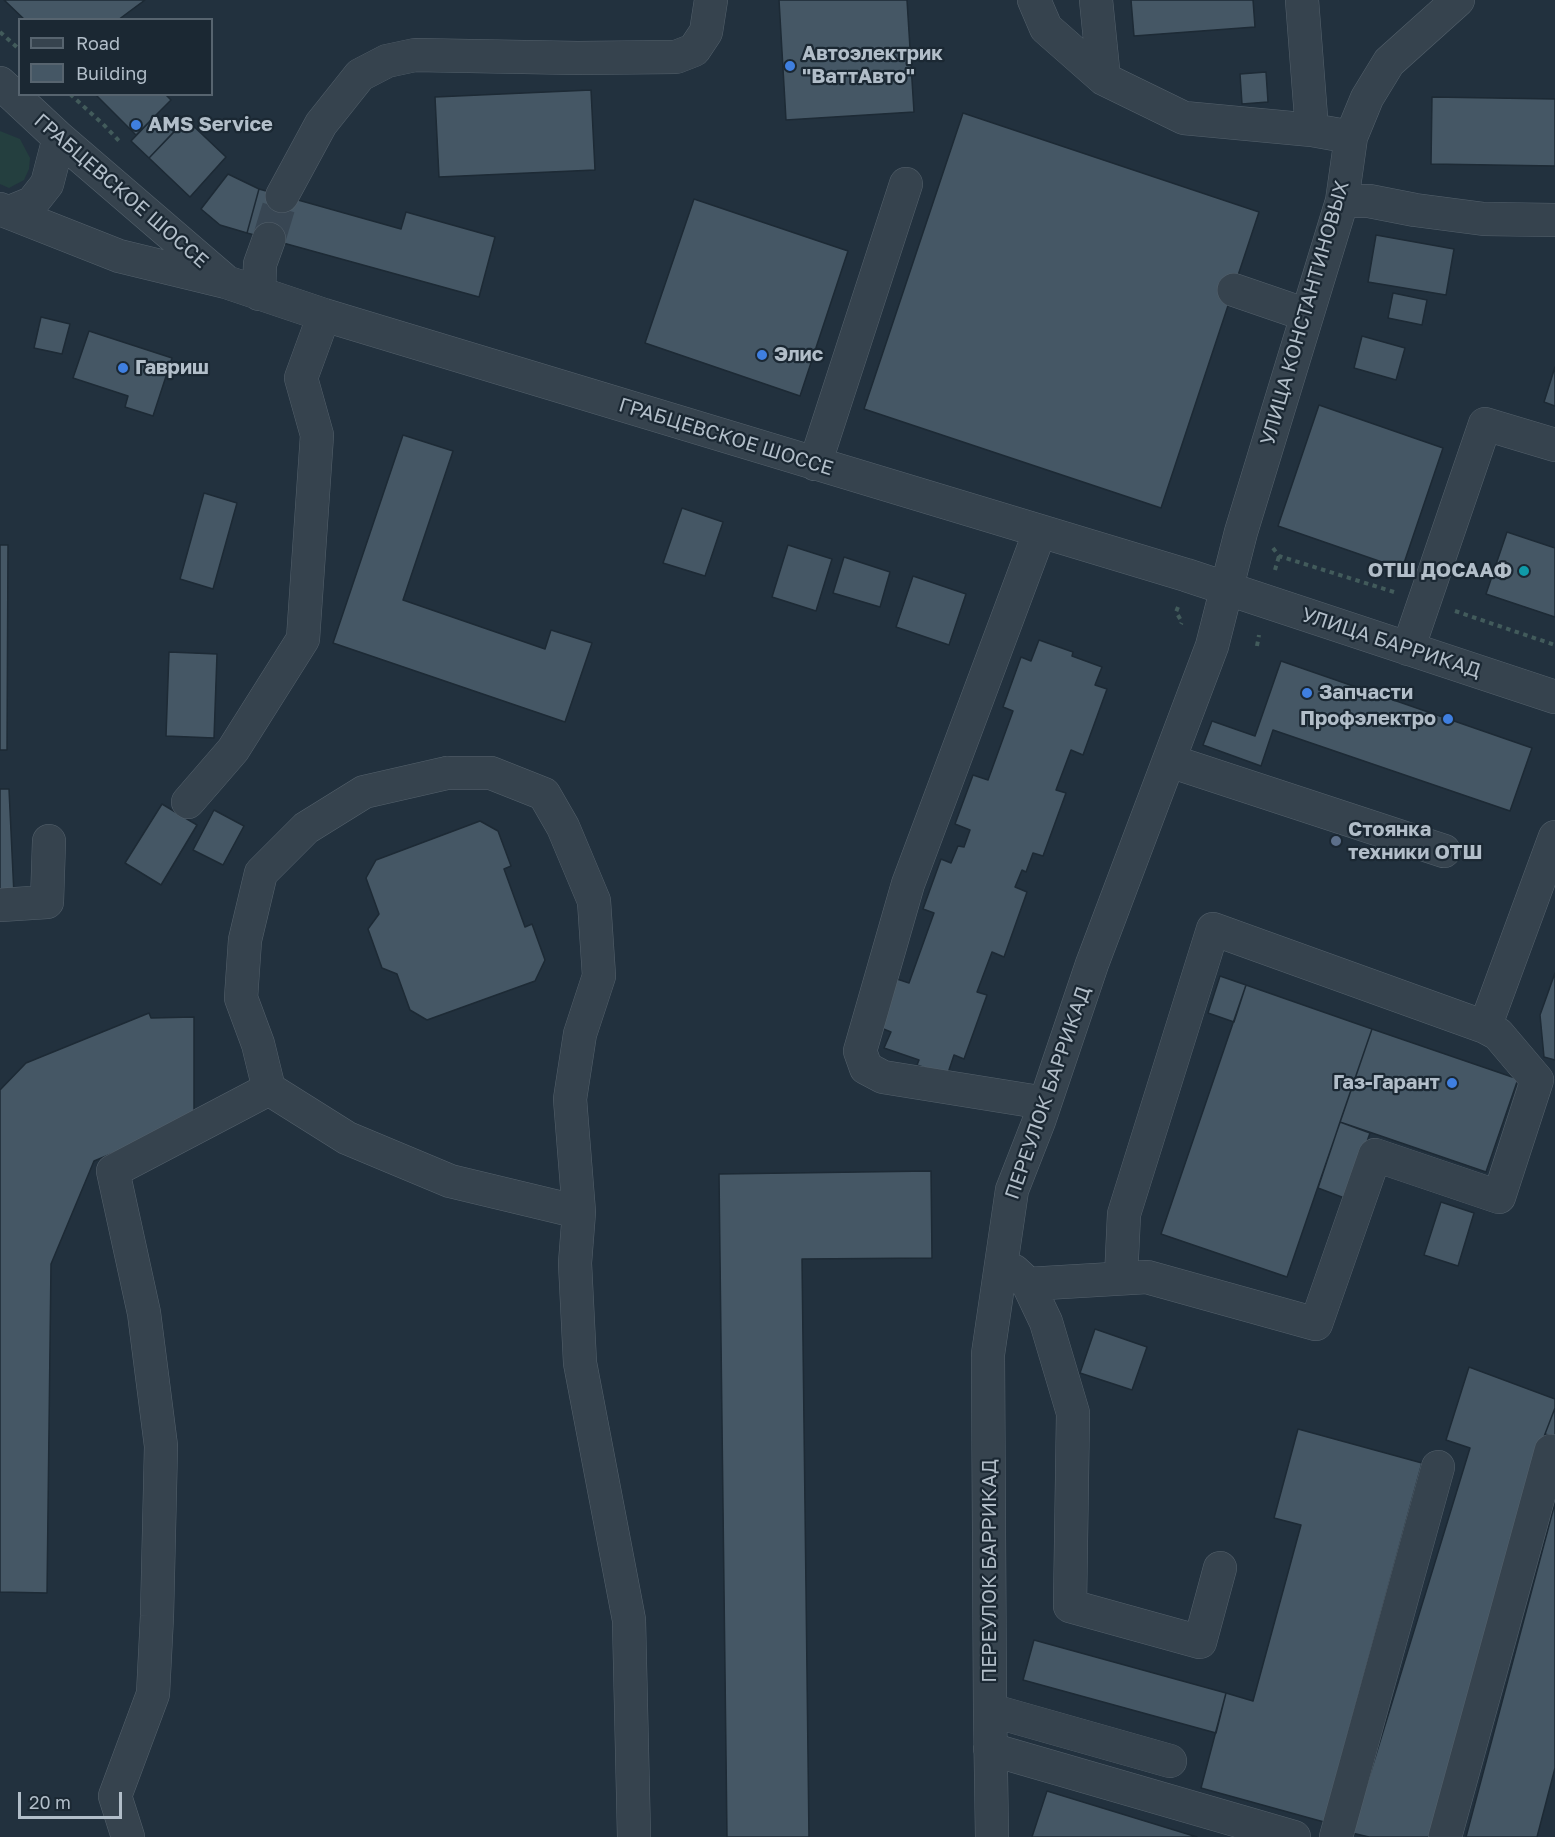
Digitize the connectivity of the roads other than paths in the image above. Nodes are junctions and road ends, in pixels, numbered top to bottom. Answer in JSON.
{"nodes":[{"id":1,"x":711,"y":0,"type":"edge"},
{"id":2,"x":1034,"y":0,"type":"edge"},
{"id":3,"x":1096,"y":0,"type":"edge"},
{"id":4,"x":1302,"y":0,"type":"edge"},
{"id":5,"x":1458,"y":0,"type":"edge"},
{"id":6,"x":1104,"y":79,"type":"junction"},
{"id":7,"x":6,"y":92,"type":"edge"},
{"id":8,"x":1312,"y":130,"type":"junction"},
{"id":9,"x":1351,"y":136,"type":"junction"},
{"id":10,"x":59,"y":138,"type":"junction"},
{"id":11,"x":906,"y":184,"type":"dead end"},
{"id":12,"x":282,"y":196,"type":"tunnel mouth"},
{"id":13,"x":1342,"y":201,"type":"junction"},
{"id":14,"x":5,"y":210,"type":"edge"},
{"id":15,"x":1555,"y":219,"type":"edge"},
{"id":16,"x":269,"y":239,"type":"tunnel mouth"},
{"id":17,"x":226,"y":282,"type":"junction"},
{"id":18,"x":1234,"y":290,"type":"dead end"},
{"id":19,"x":259,"y":294,"type":"junction"},
{"id":20,"x":324,"y":315,"type":"junction"},
{"id":21,"x":1306,"y":315,"type":"junction"},
{"id":22,"x":1555,"y":445,"type":"edge"},
{"id":23,"x":815,"y":464,"type":"junction"},
{"id":24,"x":1040,"y":531,"type":"junction"},
{"id":25,"x":1227,"y":589,"type":"junction"},
{"id":26,"x":1408,"y":649,"type":"junction"},
{"id":27,"x":1555,"y":697,"type":"edge"},
{"id":28,"x":1170,"y":761,"type":"junction"},
{"id":29,"x":188,"y":802,"type":"dead end"},
{"id":30,"x":1555,"y":837,"type":"edge"},
{"id":31,"x":49,"y":841,"type":"dead end"},
{"id":32,"x":1444,"y":851,"type":"dead end"},
{"id":33,"x":0,"y":905,"type":"edge"},
{"id":34,"x":1485,"y":1027,"type":"junction"},
{"id":35,"x":268,"y":1089,"type":"junction"},
{"id":36,"x":1045,"y":1103,"type":"junction"},
{"id":37,"x":579,"y":1212,"type":"junction"},
{"id":38,"x":1002,"y":1259,"type":"junction"},
{"id":39,"x":1121,"y":1278,"type":"junction"},
{"id":40,"x":1028,"y":1284,"type":"junction"},
{"id":41,"x":1555,"y":1452,"type":"edge"},
{"id":42,"x":1438,"y":1467,"type":"dead end"},
{"id":43,"x":1220,"y":1568,"type":"dead end"},
{"id":44,"x":990,"y":1710,"type":"junction"},
{"id":45,"x":990,"y":1749,"type":"junction"},
{"id":46,"x":1170,"y":1761,"type":"dead end"},
{"id":47,"x":128,"y":1837,"type":"edge"},
{"id":48,"x":634,"y":1837,"type":"edge"},
{"id":49,"x":992,"y":1837,"type":"edge"},
{"id":50,"x":1294,"y":1837,"type":"edge"},
{"id":51,"x":1336,"y":1837,"type":"edge"},
{"id":52,"x":1445,"y":1837,"type":"edge"}],
"edges":[{"from":1,"to":12,"type":"street"},
{"from":2,"to":6,"type":"street"},
{"from":3,"to":6,"type":"street"},
{"from":4,"to":8,"type":"street"},
{"from":5,"to":9,"type":"street","name":"УЛИЦА КОНСТАНТИНОВЫХ"},
{"from":6,"to":8,"type":"street"},
{"from":7,"to":10,"type":"street","name":"ГРАБЦЕВСКОЕ ШОССЕ"},
{"from":8,"to":9,"type":"street"},
{"from":9,"to":13,"type":"street","name":"УЛИЦА КОНСТАНТИНОВЫХ"},
{"from":10,"to":14,"type":"street"},
{"from":10,"to":17,"type":"street","name":"ГРАБЦЕВСКОЕ ШОССЕ"},
{"from":11,"to":23,"type":"street"},
{"from":13,"to":15,"type":"street"},
{"from":13,"to":21,"type":"street","name":"УЛИЦА КОНСТАНТИНОВЫХ"},
{"from":14,"to":17,"type":"street","name":"ГРАБЦЕВСКОЕ ШОССЕ"},
{"from":16,"to":19,"type":"street"},
{"from":17,"to":19,"type":"street","name":"ГРАБЦЕВСКОЕ ШОССЕ"},
{"from":18,"to":21,"type":"street"},
{"from":19,"to":20,"type":"street","name":"ГРАБЦЕВСКОЕ ШОССЕ"},
{"from":20,"to":23,"type":"street","name":"ГРАБЦЕВСКОЕ ШОССЕ"},
{"from":20,"to":29,"type":"street"},
{"from":21,"to":25,"type":"street","name":"УЛИЦА КОНСТАНТИНОВЫХ"},
{"from":22,"to":26,"type":"street"},
{"from":23,"to":24,"type":"street","name":"ГРАБЦЕВСКОЕ ШОССЕ"},
{"from":24,"to":25,"type":"street","name":"ГРАБЦЕВСКОЕ ШОССЕ"},
{"from":24,"to":36,"type":"street"},
{"from":25,"to":26,"type":"street","name":"УЛИЦА БАРРИКАД"},
{"from":25,"to":28,"type":"street","name":"ПЕРЕУЛОК БАРРИКАД"},
{"from":26,"to":27,"type":"street","name":"УЛИЦА БАРРИКАД"},
{"from":28,"to":32,"type":"street"},
{"from":28,"to":36,"type":"street","name":"ПЕРЕУЛОК БАРРИКАД"},
{"from":30,"to":34,"type":"street"},
{"from":31,"to":33,"type":"street"},
{"from":34,"to":39,"type":"street"},
{"from":34,"to":39,"type":"street"},
{"from":35,"to":37,"type":"street"},
{"from":35,"to":37,"type":"street"},
{"from":35,"to":47,"type":"street"},
{"from":36,"to":38,"type":"street","name":"ПЕРЕУЛОК БАРРИКАД"},
{"from":37,"to":48,"type":"street"},
{"from":38,"to":40,"type":"street"},
{"from":38,"to":44,"type":"street","name":"ПЕРЕУЛОК БАРРИКАД"},
{"from":39,"to":40,"type":"street"},
{"from":40,"to":43,"type":"street"},
{"from":41,"to":52,"type":"street"},
{"from":42,"to":51,"type":"street"},
{"from":44,"to":45,"type":"street","name":"ПЕРЕУЛОК БАРРИКАД"},
{"from":44,"to":46,"type":"street"},
{"from":45,"to":49,"type":"street","name":"ПЕРЕУЛОК БАРРИКАД"},
{"from":45,"to":50,"type":"street"}]}
